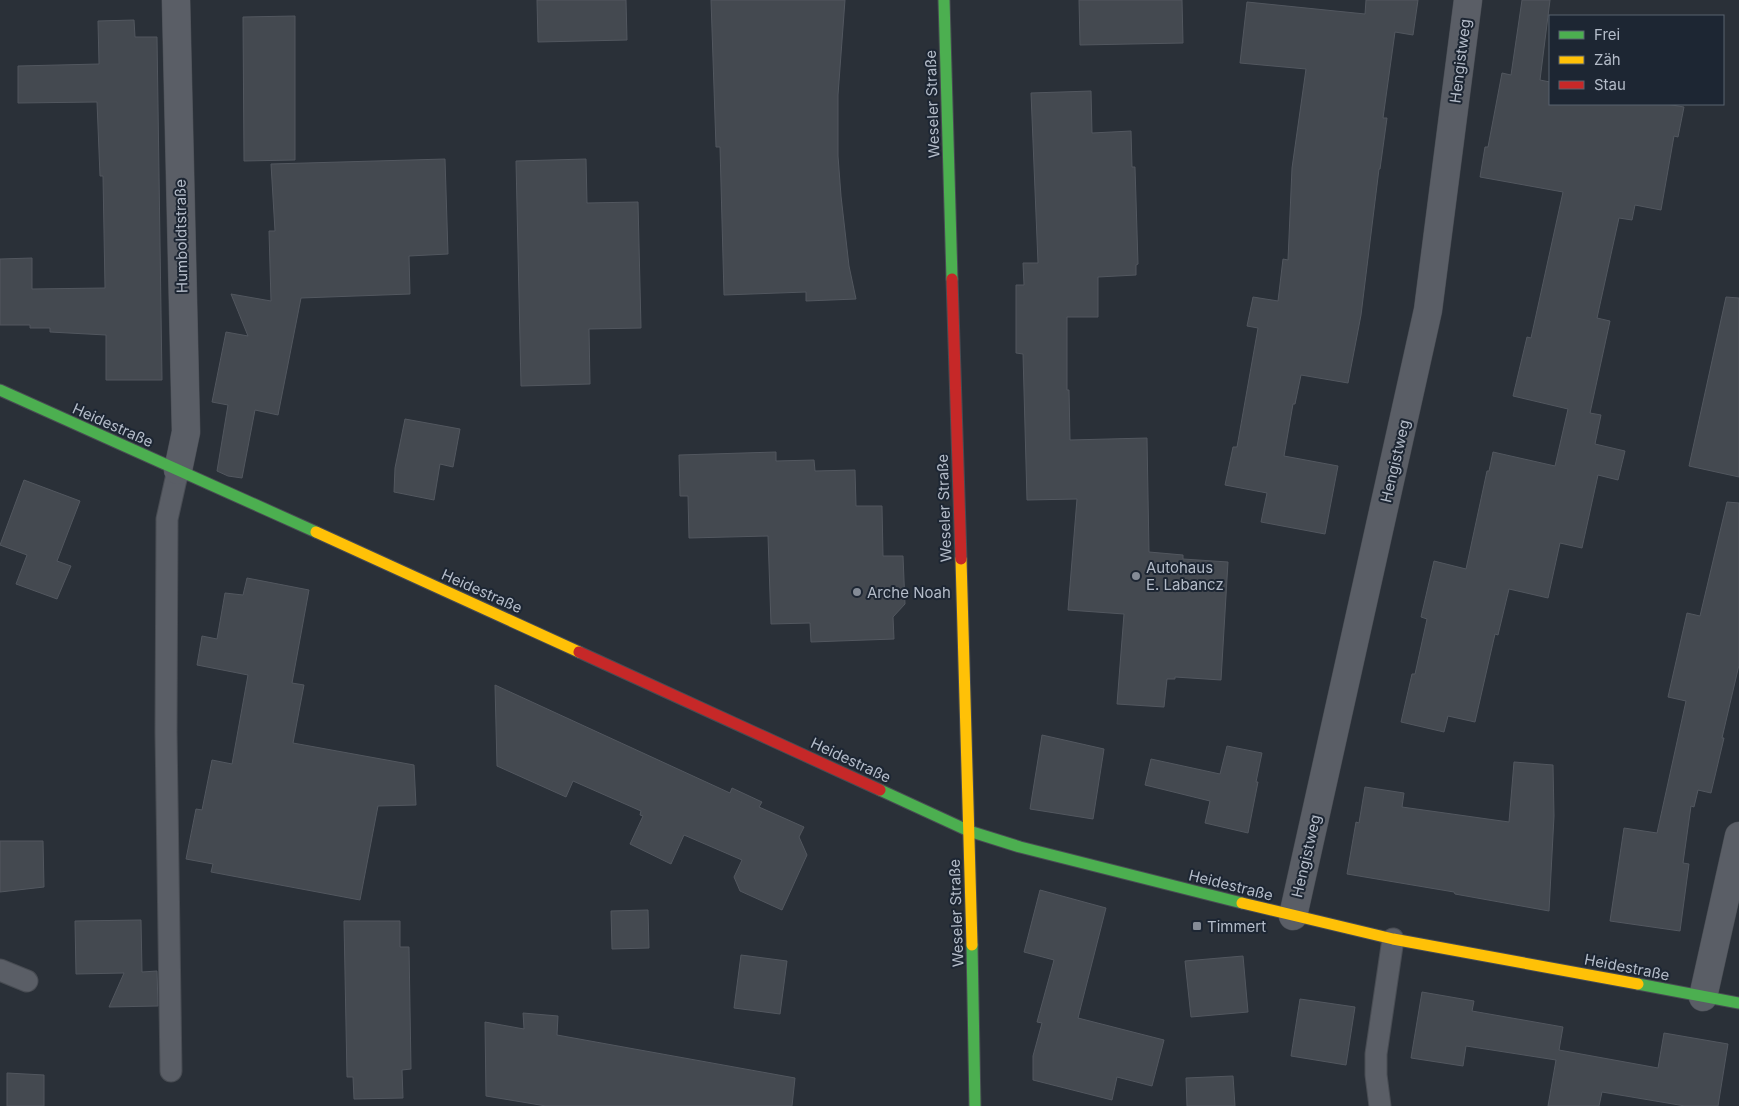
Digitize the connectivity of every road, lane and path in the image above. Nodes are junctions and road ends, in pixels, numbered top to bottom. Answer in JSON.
{"nodes":[{"id":1,"x":176,"y":0,"type":"edge"},
{"id":2,"x":944,"y":0,"type":"edge"},
{"id":3,"x":1468,"y":0,"type":"edge"},
{"id":4,"x":0,"y":390,"type":"edge"},
{"id":5,"x":178,"y":470,"type":"junction"},
{"id":6,"x":968,"y":831,"type":"junction"},
{"id":7,"x":1739,"y":836,"type":"edge"},
{"id":8,"x":1293,"y":916,"type":"junction"},
{"id":9,"x":1394,"y":939,"type":"junction"},
{"id":10,"x":0,"y":970,"type":"edge"},
{"id":11,"x":27,"y":982,"type":"dead end"},
{"id":12,"x":1703,"y":997,"type":"junction"},
{"id":13,"x":1739,"y":1003,"type":"edge"},
{"id":14,"x":171,"y":1071,"type":"dead end"},
{"id":15,"x":975,"y":1106,"type":"edge"},
{"id":16,"x":1380,"y":1106,"type":"edge"}],
"edges":[{"from":1,"to":5,"type":"street","name":"Humboldtstraße"},
{"from":2,"to":6,"type":"street","name":"Weseler Straße"},
{"from":3,"to":8,"type":"street","name":"Hengistweg"},
{"from":4,"to":5,"type":"street","name":"Heidestraße"},
{"from":5,"to":6,"type":"street","name":"Heidestraße"},
{"from":5,"to":14,"type":"lane"},
{"from":6,"to":8,"type":"street","name":"Heidestraße"},
{"from":6,"to":15,"type":"street","name":"Weseler Straße"},
{"from":7,"to":12,"type":"street"},
{"from":8,"to":9,"type":"street","name":"Heidestraße"},
{"from":9,"to":12,"type":"street","name":"Heidestraße"},
{"from":9,"to":16,"type":"lane"},
{"from":10,"to":11,"type":"lane"},
{"from":12,"to":13,"type":"street","name":"Heidestraße"}]}
